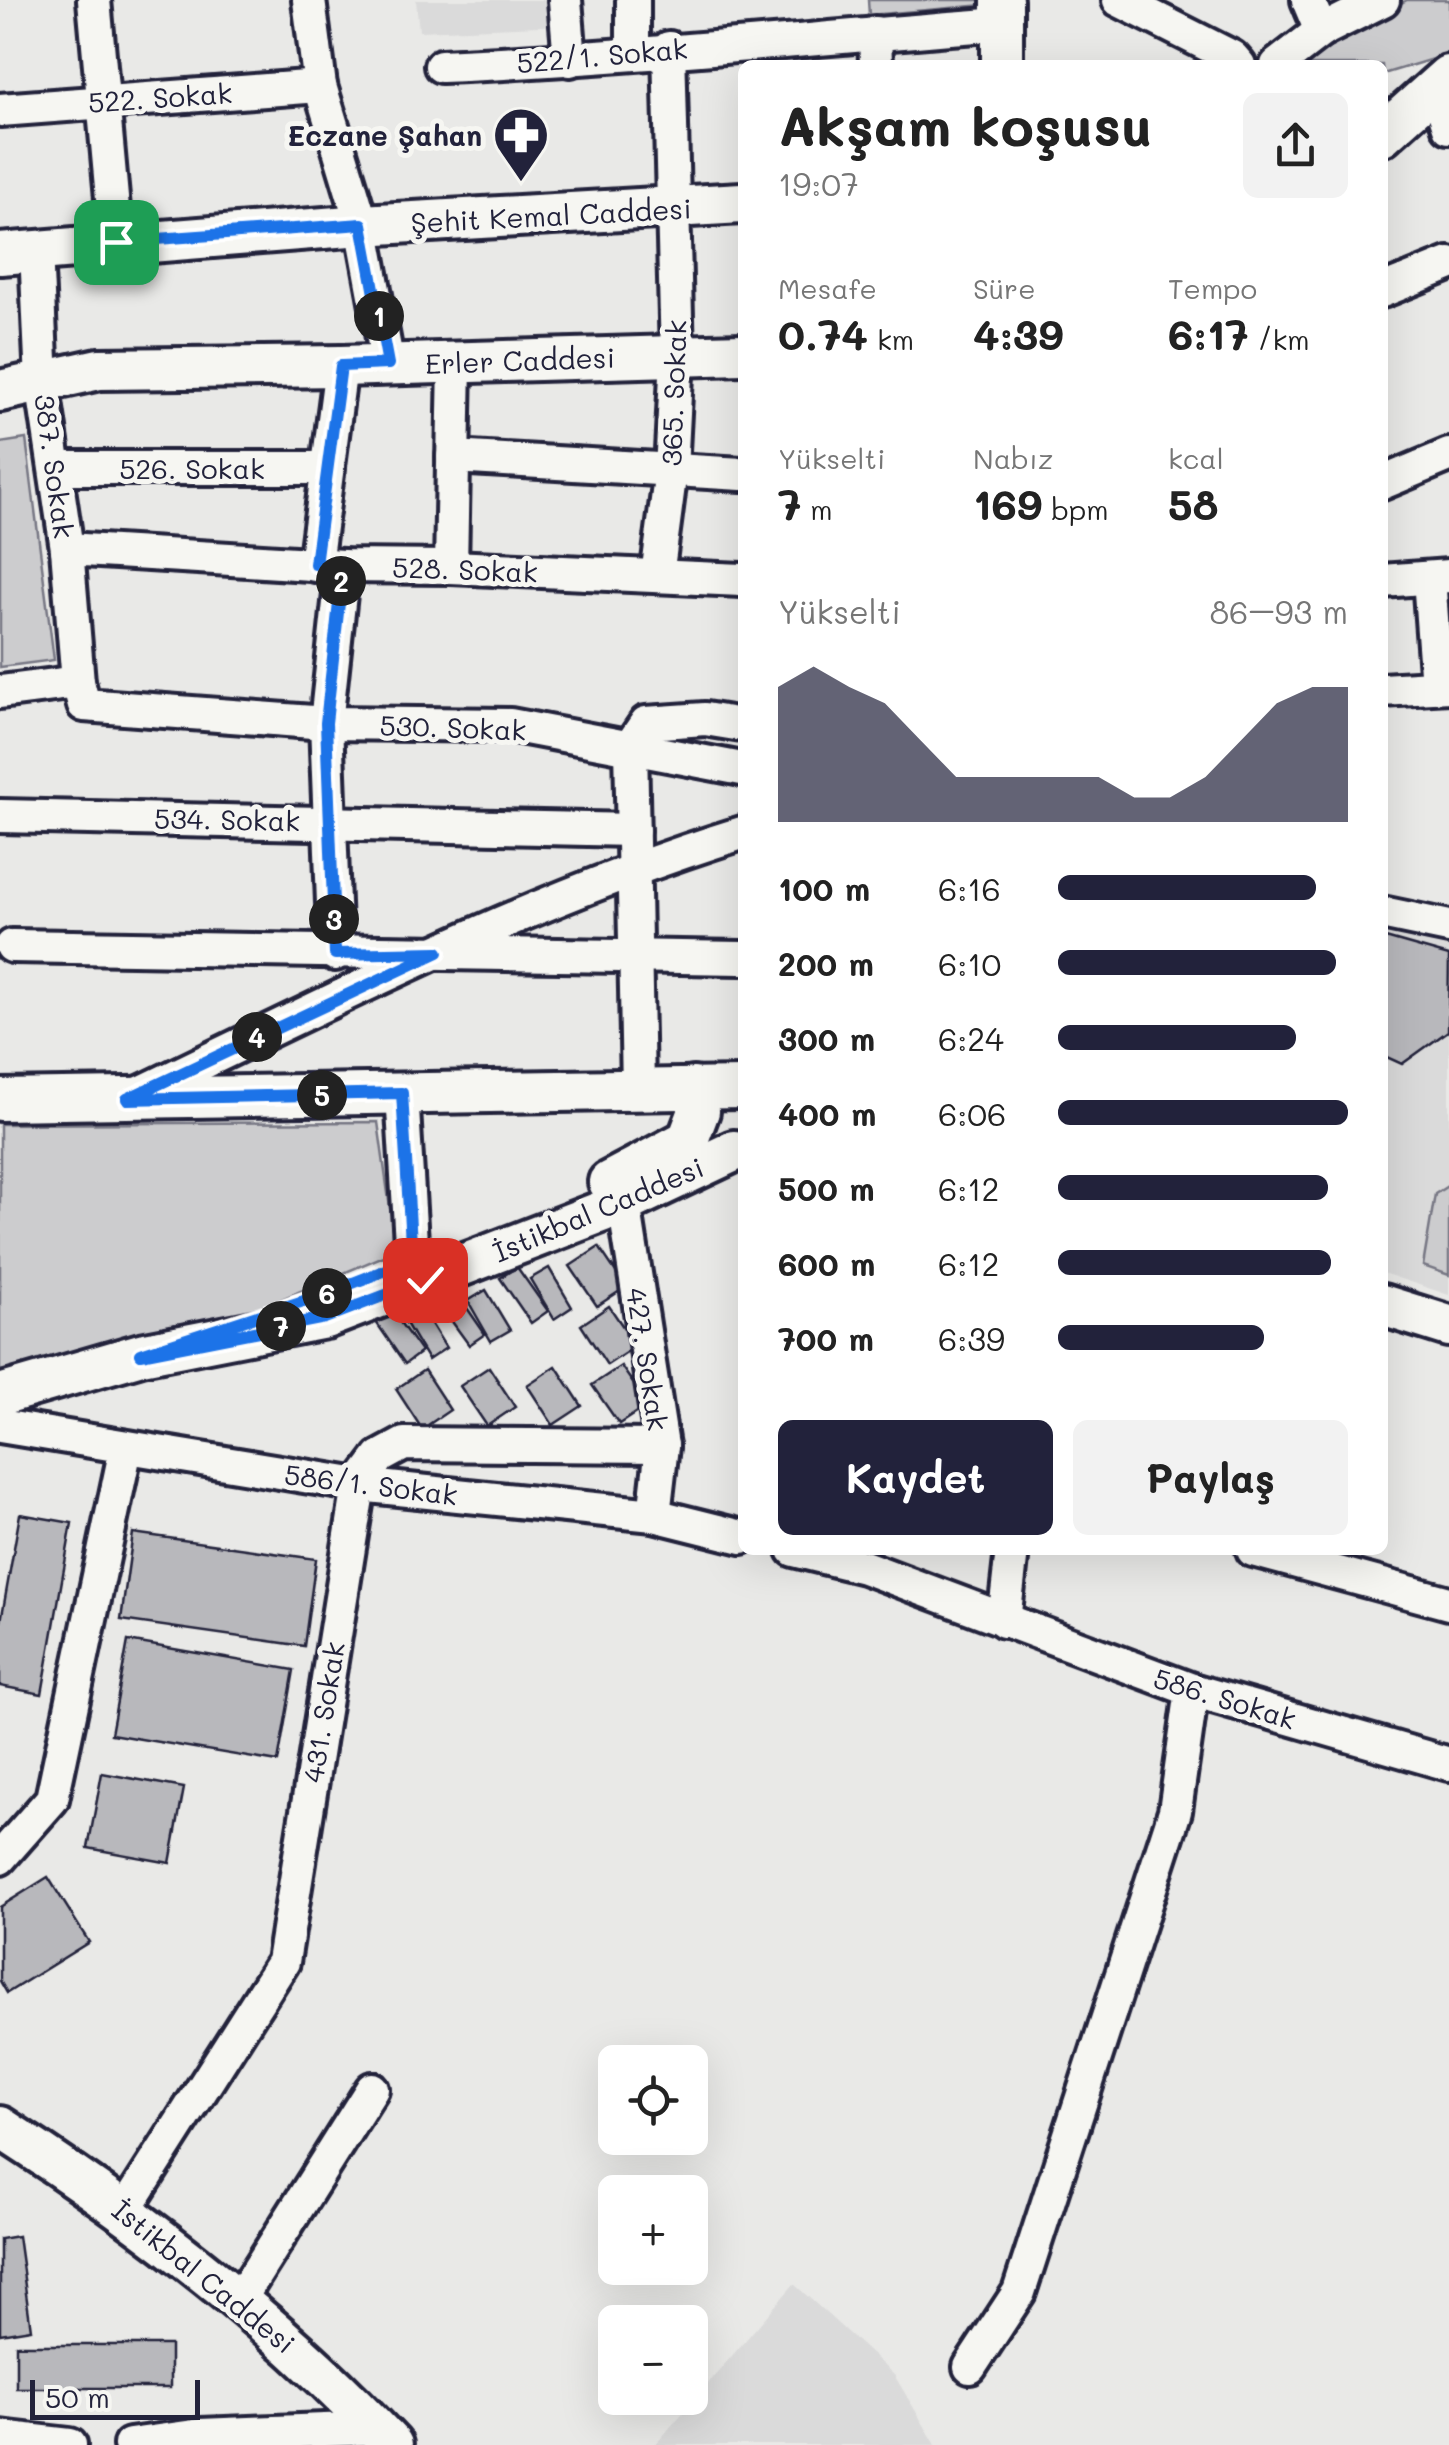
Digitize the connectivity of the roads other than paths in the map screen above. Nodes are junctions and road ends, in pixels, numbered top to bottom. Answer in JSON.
{"nodes":[{"id":1,"x":94,"y":0,"type":"edge"},
{"id":2,"x":309,"y":0,"type":"edge"},
{"id":3,"x":565,"y":0,"type":"edge"},
{"id":4,"x":633,"y":0,"type":"edge"},
{"id":5,"x":1120,"y":0,"type":"edge"},
{"id":6,"x":1308,"y":0,"type":"edge"},
{"id":7,"x":1383,"y":0,"type":"edge"},
{"id":8,"x":1002,"y":12,"type":"edge"},
{"id":9,"x":1321,"y":31,"type":"junction"},
{"id":10,"x":669,"y":48,"type":"junction"},
{"id":11,"x":876,"y":49,"type":"edge"},
{"id":12,"x":634,"y":53,"type":"junction"},
{"id":13,"x":570,"y":60,"type":"junction"},
{"id":14,"x":1002,"y":60,"type":"edge"},
{"id":15,"x":1235,"y":60,"type":"edge"},
{"id":16,"x":1283,"y":60,"type":"edge"},
{"id":17,"x":440,"y":66,"type":"dead end"},
{"id":18,"x":1445,"y":80,"type":"edge"},
{"id":19,"x":320,"y":86,"type":"junction"},
{"id":20,"x":1388,"y":96,"type":"edge"},
{"id":21,"x":102,"y":101,"type":"junction"},
{"id":22,"x":0,"y":110,"type":"edge"},
{"id":23,"x":1449,"y":126,"type":"edge"},
{"id":24,"x":1388,"y":129,"type":"edge"},
{"id":25,"x":738,"y":203,"type":"edge"},
{"id":26,"x":675,"y":209,"type":"junction"},
{"id":27,"x":362,"y":224,"type":"junction"},
{"id":28,"x":116,"y":242,"type":"junction"},
{"id":29,"x":18,"y":252,"type":"edge"},
{"id":30,"x":1449,"y":264,"type":"edge"},
{"id":31,"x":1388,"y":289,"type":"edge"},
{"id":32,"x":738,"y":354,"type":"edge"},
{"id":33,"x":677,"y":356,"type":"junction"},
{"id":34,"x":455,"y":362,"type":"junction"},
{"id":35,"x":388,"y":364,"type":"junction"},
{"id":36,"x":341,"y":366,"type":"junction"},
{"id":37,"x":42,"y":382,"type":"junction"},
{"id":38,"x":0,"y":391,"type":"edge"},
{"id":39,"x":1449,"y":455,"type":"edge"},
{"id":40,"x":454,"y":458,"type":"junction"},
{"id":41,"x":57,"y":468,"type":"junction"},
{"id":42,"x":328,"y":468,"type":"junction"},
{"id":43,"x":671,"y":470,"type":"junction"},
{"id":44,"x":738,"y":474,"type":"edge"},
{"id":45,"x":1388,"y":480,"type":"edge"},
{"id":46,"x":67,"y":548,"type":"junction"},
{"id":47,"x":329,"y":565,"type":"junction"},
{"id":48,"x":452,"y":566,"type":"junction"},
{"id":49,"x":658,"y":576,"type":"junction"},
{"id":50,"x":1439,"y":577,"type":"edge"},
{"id":51,"x":738,"y":580,"type":"edge"},
{"id":52,"x":1388,"y":581,"type":"edge"},
{"id":53,"x":78,"y":682,"type":"junction"},
{"id":54,"x":1443,"y":686,"type":"edge"},
{"id":55,"x":1388,"y":690,"type":"edge"},
{"id":56,"x":0,"y":692,"type":"edge"},
{"id":57,"x":326,"y":723,"type":"junction"},
{"id":58,"x":738,"y":723,"type":"edge"},
{"id":59,"x":631,"y":746,"type":"junction"},
{"id":60,"x":738,"y":768,"type":"edge"},
{"id":61,"x":0,"y":816,"type":"edge"},
{"id":62,"x":330,"y":820,"type":"junction"},
{"id":63,"x":633,"y":830,"type":"junction"},
{"id":64,"x":738,"y":834,"type":"edge"},
{"id":65,"x":636,"y":866,"type":"junction"},
{"id":66,"x":1388,"y":913,"type":"edge"},
{"id":67,"x":1449,"y":926,"type":"edge"},
{"id":68,"x":12,"y":946,"type":"dead end"},
{"id":69,"x":438,"y":952,"type":"junction"},
{"id":70,"x":335,"y":954,"type":"junction"},
{"id":71,"x":636,"y":958,"type":"junction"},
{"id":72,"x":738,"y":958,"type":"edge"},
{"id":73,"x":638,"y":1087,"type":"junction"},
{"id":74,"x":693,"y":1088,"type":"junction"},
{"id":75,"x":738,"y":1088,"type":"edge"},
{"id":76,"x":738,"y":1090,"type":"edge"},
{"id":77,"x":402,"y":1093,"type":"junction"},
{"id":78,"x":127,"y":1099,"type":"junction"},
{"id":79,"x":0,"y":1100,"type":"edge"},
{"id":80,"x":720,"y":1142,"type":"edge"},
{"id":81,"x":624,"y":1203,"type":"junction"},
{"id":82,"x":412,"y":1260,"type":"junction"},
{"id":83,"x":1388,"y":1311,"type":"edge"},
{"id":84,"x":1449,"y":1326,"type":"edge"},
{"id":85,"x":141,"y":1354,"type":"junction"},
{"id":86,"x":0,"y":1396,"type":"edge"},
{"id":87,"x":0,"y":1426,"type":"edge"},
{"id":88,"x":662,"y":1446,"type":"junction"},
{"id":89,"x":126,"y":1448,"type":"junction"},
{"id":90,"x":359,"y":1485,"type":"junction"},
{"id":91,"x":654,"y":1515,"type":"junction"},
{"id":92,"x":738,"y":1537,"type":"edge"},
{"id":93,"x":833,"y":1555,"type":"edge"},
{"id":94,"x":1011,"y":1555,"type":"edge"},
{"id":95,"x":1271,"y":1555,"type":"edge"},
{"id":96,"x":864,"y":1559,"type":"edge"},
{"id":97,"x":1449,"y":1603,"type":"edge"},
{"id":98,"x":1004,"y":1621,"type":"junction"},
{"id":99,"x":1192,"y":1690,"type":"junction"},
{"id":100,"x":1449,"y":1764,"type":"edge"},
{"id":101,"x":0,"y":1858,"type":"edge"},
{"id":102,"x":372,"y":2089,"type":"dead end"},
{"id":103,"x":0,"y":2127,"type":"edge"},
{"id":104,"x":124,"y":2212,"type":"junction"},
{"id":105,"x":238,"y":2302,"type":"junction"},
{"id":106,"x":970,"y":2366,"type":"dead end"},
{"id":107,"x":383,"y":2436,"type":"edge"},
{"id":108,"x":0,"y":2437,"type":"edge"},
{"id":109,"x":70,"y":2445,"type":"edge"},
{"id":110,"x":130,"y":2445,"type":"edge"}],
"edges":[{"from":1,"to":21,"type":"street"},
{"from":2,"to":19,"type":"street"},
{"from":3,"to":13,"type":"street"},
{"from":4,"to":12,"type":"street"},
{"from":5,"to":15,"type":"street"},
{"from":6,"to":9,"type":"street"},
{"from":7,"to":9,"type":"street"},
{"from":8,"to":11,"type":"street","name":"522/1. Sokak"},
{"from":8,"to":14,"type":"main road"},
{"from":9,"to":16,"type":"street"},
{"from":10,"to":11,"type":"street","name":"522/1. Sokak"},
{"from":10,"to":12,"type":"street","name":"522/1. Sokak"},
{"from":10,"to":26,"type":"street","name":"365. Sokak"},
{"from":12,"to":13,"type":"street","name":"522/1. Sokak"},
{"from":13,"to":17,"type":"street","name":"522/1. Sokak"},
{"from":18,"to":20,"type":"main road"},
{"from":18,"to":23,"type":"street"},
{"from":18,"to":24,"type":"main road"},
{"from":19,"to":21,"type":"street","name":"522. Sokak"},
{"from":19,"to":27,"type":"street"},
{"from":21,"to":22,"type":"street","name":"522. Sokak"},
{"from":21,"to":28,"type":"street"},
{"from":25,"to":26,"type":"main road","name":"Şehit Kemal Caddesi"},
{"from":26,"to":27,"type":"main road","name":"Şehit Kemal Caddesi"},
{"from":26,"to":33,"type":"street","name":"365. Sokak"},
{"from":27,"to":28,"type":"main road","name":"Şehit Kemal Caddesi"},
{"from":27,"to":35,"type":"street"},
{"from":28,"to":29,"type":"main road","name":"Şehit Kemal Caddesi"},
{"from":29,"to":37,"type":"street","name":"387. Sokak"},
{"from":30,"to":31,"type":"street"},
{"from":32,"to":33,"type":"main road","name":"Erler Caddesi"},
{"from":33,"to":34,"type":"main road","name":"Erler Caddesi"},
{"from":33,"to":43,"type":"street","name":"365. Sokak"},
{"from":34,"to":35,"type":"main road","name":"Erler Caddesi"},
{"from":34,"to":40,"type":"street"},
{"from":35,"to":36,"type":"main road","name":"Erler Caddesi"},
{"from":36,"to":37,"type":"main road","name":"Erler Caddesi"},
{"from":36,"to":42,"type":"street"},
{"from":37,"to":38,"type":"main road","name":"Erler Caddesi"},
{"from":37,"to":41,"type":"street","name":"387. Sokak"},
{"from":39,"to":45,"type":"street"},
{"from":40,"to":43,"type":"street"},
{"from":40,"to":48,"type":"street"},
{"from":41,"to":42,"type":"street","name":"526. Sokak"},
{"from":41,"to":46,"type":"street","name":"387. Sokak"},
{"from":42,"to":47,"type":"street"},
{"from":43,"to":44,"type":"street"},
{"from":43,"to":49,"type":"street","name":"365. Sokak"},
{"from":46,"to":47,"type":"street","name":"528. Sokak"},
{"from":46,"to":53,"type":"street","name":"387. Sokak"},
{"from":47,"to":48,"type":"street","name":"528. Sokak"},
{"from":47,"to":57,"type":"street"},
{"from":48,"to":49,"type":"street","name":"528. Sokak"},
{"from":49,"to":51,"type":"street","name":"528. Sokak"},
{"from":50,"to":52,"type":"street"},
{"from":50,"to":54,"type":"street"},
{"from":53,"to":56,"type":"street"},
{"from":53,"to":57,"type":"street","name":"530. Sokak"},
{"from":54,"to":55,"type":"street"},
{"from":57,"to":59,"type":"street","name":"530. Sokak"},
{"from":57,"to":62,"type":"street"},
{"from":58,"to":59,"type":"street"},
{"from":59,"to":60,"type":"street","name":"530. Sokak"},
{"from":59,"to":63,"type":"street"},
{"from":61,"to":62,"type":"street","name":"534. Sokak"},
{"from":62,"to":63,"type":"street","name":"534. Sokak"},
{"from":62,"to":70,"type":"street"},
{"from":63,"to":65,"type":"street"},
{"from":64,"to":65,"type":"street"},
{"from":65,"to":69,"type":"street"},
{"from":65,"to":71,"type":"street"},
{"from":66,"to":67,"type":"street"},
{"from":68,"to":70,"type":"street"},
{"from":69,"to":70,"type":"street"},
{"from":69,"to":71,"type":"street"},
{"from":69,"to":78,"type":"street"},
{"from":71,"to":72,"type":"street"},
{"from":71,"to":73,"type":"street"},
{"from":73,"to":74,"type":"main road"},
{"from":73,"to":77,"type":"main road"},
{"from":74,"to":75,"type":"main road"},
{"from":74,"to":80,"type":"main road"},
{"from":76,"to":80,"type":"main road"},
{"from":77,"to":78,"type":"main road"},
{"from":77,"to":82,"type":"street"},
{"from":78,"to":79,"type":"main road"},
{"from":80,"to":81,"type":"main road","name":"İstikbal Caddesi"},
{"from":80,"to":82,"type":"main road"},
{"from":81,"to":85,"type":"main road","name":"İstikbal Caddesi"},
{"from":81,"to":88,"type":"street","name":"427. Sokak"},
{"from":82,"to":85,"type":"main road"},
{"from":83,"to":84,"type":"main road"},
{"from":85,"to":86,"type":"main road","name":"İstikbal Caddesi"},
{"from":87,"to":89,"type":"street","name":"586/1. Sokak"},
{"from":88,"to":90,"type":"street"},
{"from":88,"to":91,"type":"street","name":"427. Sokak"},
{"from":89,"to":90,"type":"street","name":"586/1. Sokak"},
{"from":89,"to":101,"type":"street"},
{"from":90,"to":91,"type":"street","name":"586/1. Sokak"},
{"from":90,"to":104,"type":"street","name":"431. Sokak"},
{"from":91,"to":92,"type":"street","name":"586/1. Sokak"},
{"from":93,"to":96,"type":"street"},
{"from":94,"to":98,"type":"street"},
{"from":95,"to":97,"type":"street"},
{"from":96,"to":98,"type":"street"},
{"from":98,"to":99,"type":"street","name":"586. Sokak"},
{"from":99,"to":100,"type":"street","name":"586. Sokak"},
{"from":99,"to":106,"type":"street"},
{"from":102,"to":105,"type":"street"},
{"from":103,"to":104,"type":"main road","name":"İstikbal Caddesi"},
{"from":104,"to":105,"type":"main road","name":"İstikbal Caddesi"},
{"from":105,"to":107,"type":"main road","name":"İstikbal Caddesi"},
{"from":107,"to":110,"type":"street"},
{"from":108,"to":109,"type":"street"}]}
